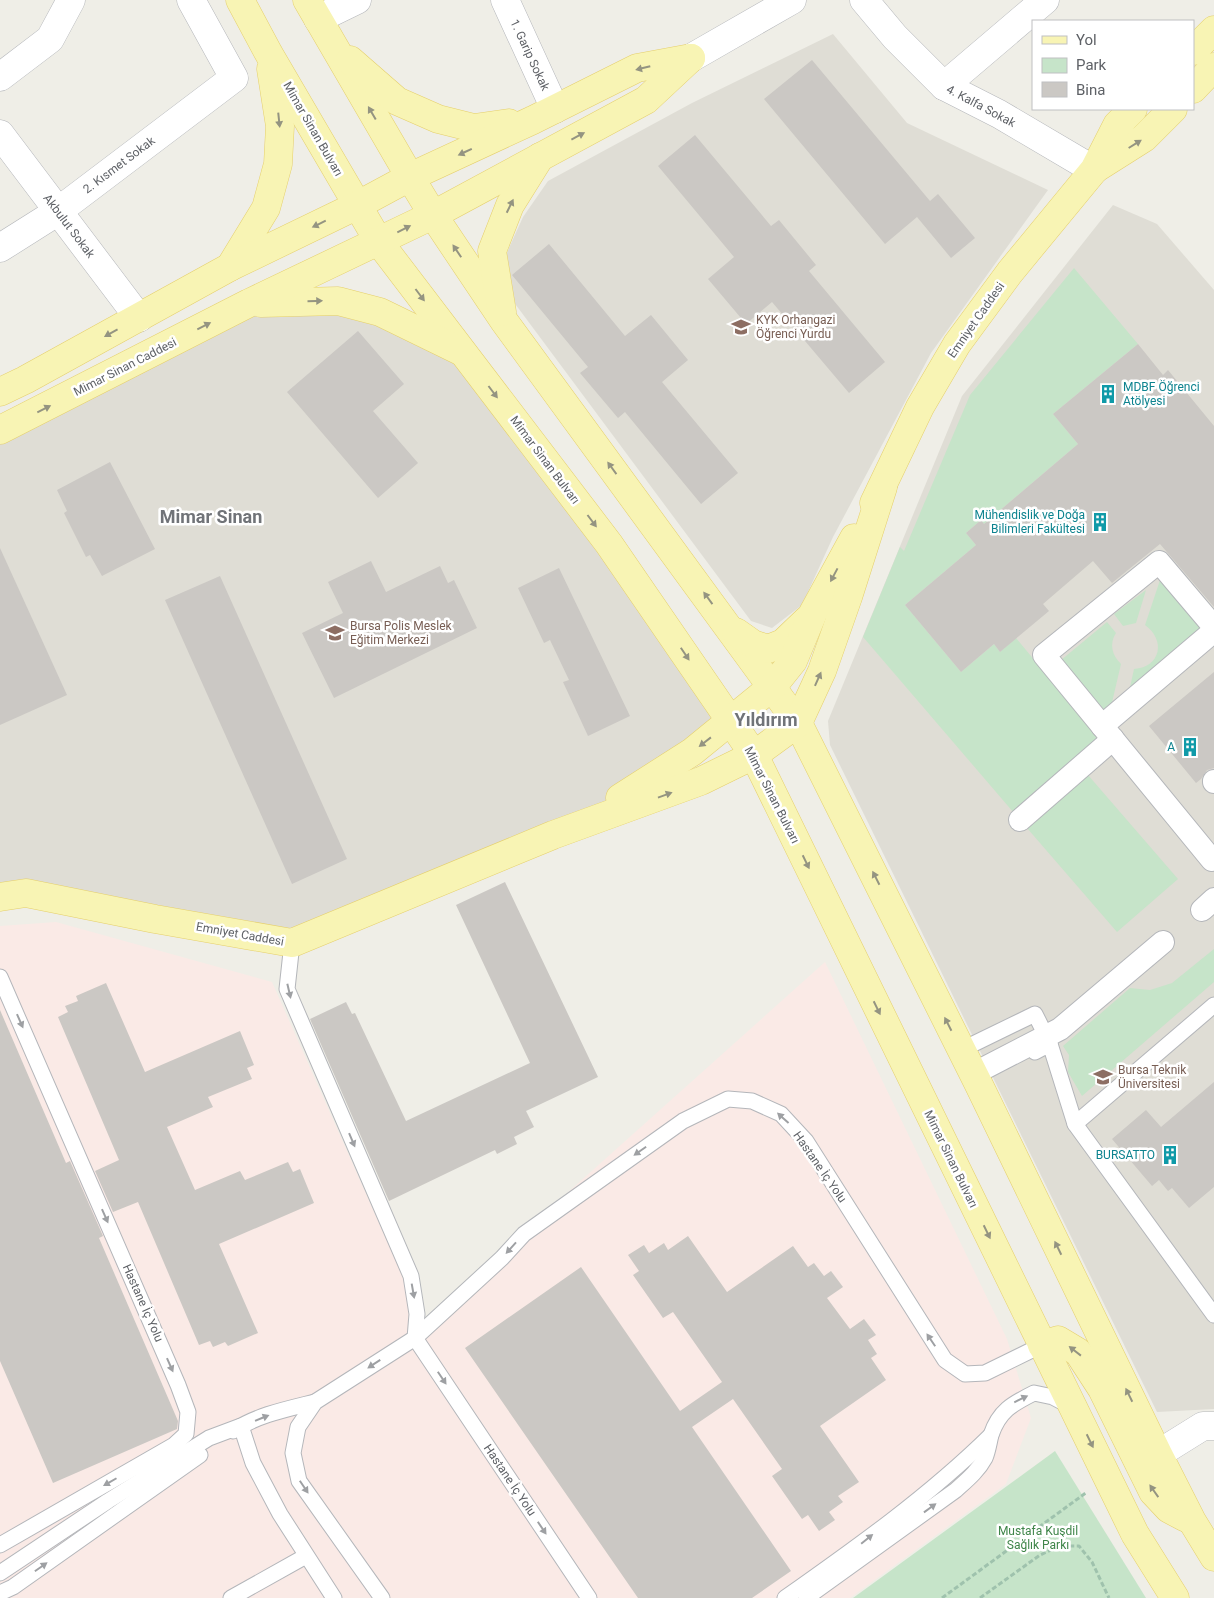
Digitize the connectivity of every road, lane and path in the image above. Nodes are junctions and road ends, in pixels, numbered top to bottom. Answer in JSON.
{"nodes":[{"id":1,"x":71,"y":0,"type":"edge"},
{"id":2,"x":191,"y":0,"type":"edge"},
{"id":3,"x":240,"y":0,"type":"edge"},
{"id":4,"x":357,"y":0,"type":"edge"},
{"id":5,"x":505,"y":0,"type":"edge"},
{"id":6,"x":792,"y":0,"type":"edge"},
{"id":7,"x":864,"y":0,"type":"edge"},
{"id":8,"x":1045,"y":0,"type":"edge"},
{"id":9,"x":312,"y":9,"type":"edge"},
{"id":10,"x":1214,"y":30,"type":"edge"},
{"id":11,"x":332,"y":44,"type":"junction"},
{"id":12,"x":1194,"y":50,"type":"edge"},
{"id":13,"x":269,"y":54,"type":"junction"},
{"id":14,"x":691,"y":58,"type":"junction"},
{"id":15,"x":1214,"y":67,"type":"edge"},
{"id":16,"x":0,"y":76,"type":"edge"},
{"id":17,"x":944,"y":86,"type":"junction"},
{"id":18,"x":1194,"y":87,"type":"edge"},
{"id":19,"x":1132,"y":110,"type":"edge"},
{"id":20,"x":1172,"y":110,"type":"edge"},
{"id":21,"x":544,"y":115,"type":"junction"},
{"id":22,"x":0,"y":134,"type":"edge"},
{"id":23,"x":541,"y":156,"type":"junction"},
{"id":24,"x":1094,"y":170,"type":"junction"},
{"id":25,"x":410,"y":177,"type":"junction"},
{"id":26,"x":358,"y":205,"type":"junction"},
{"id":27,"x":57,"y":212,"type":"junction"},
{"id":28,"x":433,"y":215,"type":"junction"},
{"id":29,"x":379,"y":242,"type":"junction"},
{"id":30,"x":0,"y":248,"type":"edge"},
{"id":31,"x":230,"y":267,"type":"junction"},
{"id":32,"x":249,"y":303,"type":"junction"},
{"id":33,"x":139,"y":318,"type":"junction"},
{"id":34,"x":504,"y":320,"type":"junction"},
{"id":35,"x":463,"y":353,"type":"junction"},
{"id":36,"x":0,"y":392,"type":"edge"},
{"id":37,"x":0,"y":430,"type":"edge"},
{"id":38,"x":883,"y":487,"type":"junction"},
{"id":39,"x":813,"y":613,"type":"junction"},
{"id":40,"x":729,"y":627,"type":"junction"},
{"id":41,"x":1214,"y":629,"type":"edge"},
{"id":42,"x":772,"y":686,"type":"junction"},
{"id":43,"x":731,"y":722,"type":"junction"},
{"id":44,"x":798,"y":723,"type":"junction"},
{"id":45,"x":1108,"y":733,"type":"junction"},
{"id":46,"x":754,"y":755,"type":"junction"},
{"id":47,"x":1020,"y":820,"type":"dead end"},
{"id":48,"x":553,"y":835,"type":"junction"},
{"id":49,"x":1214,"y":836,"type":"edge"},
{"id":50,"x":1213,"y":864,"type":"edge"},
{"id":51,"x":0,"y":897,"type":"edge"},
{"id":52,"x":1163,"y":942,"type":"dead end"},
{"id":53,"x":292,"y":943,"type":"junction"},
{"id":54,"x":0,"y":977,"type":"edge"},
{"id":55,"x":1214,"y":1005,"type":"edge"},
{"id":56,"x":1048,"y":1040,"type":"junction"},
{"id":57,"x":962,"y":1050,"type":"junction"},
{"id":58,"x":976,"y":1079,"type":"junction"},
{"id":59,"x":1075,"y":1124,"type":"junction"},
{"id":60,"x":1214,"y":1315,"type":"edge"},
{"id":61,"x":414,"y":1338,"type":"junction"},
{"id":62,"x":1042,"y":1345,"type":"junction"},
{"id":63,"x":315,"y":1402,"type":"junction"},
{"id":64,"x":1074,"y":1408,"type":"junction"},
{"id":65,"x":241,"y":1426,"type":"junction"},
{"id":66,"x":1214,"y":1426,"type":"edge"},
{"id":67,"x":991,"y":1435,"type":"junction"},
{"id":68,"x":1158,"y":1454,"type":"junction"},
{"id":69,"x":1104,"y":1470,"type":"junction"},
{"id":70,"x":1192,"y":1521,"type":"junction"},
{"id":71,"x":0,"y":1545,"type":"edge"},
{"id":72,"x":306,"y":1556,"type":"junction"},
{"id":73,"x":1214,"y":1557,"type":"edge"},
{"id":74,"x":0,"y":1573,"type":"edge"},
{"id":75,"x":0,"y":1593,"type":"edge"},
{"id":76,"x":231,"y":1598,"type":"edge"},
{"id":77,"x":334,"y":1598,"type":"edge"},
{"id":78,"x":382,"y":1598,"type":"edge"},
{"id":79,"x":589,"y":1598,"type":"edge"},
{"id":80,"x":785,"y":1598,"type":"edge"},
{"id":81,"x":806,"y":1598,"type":"edge"},
{"id":82,"x":942,"y":1598,"type":"edge"},
{"id":83,"x":980,"y":1598,"type":"edge"},
{"id":84,"x":1109,"y":1598,"type":"edge"},
{"id":85,"x":1175,"y":1598,"type":"edge"}],
"edges":[{"from":1,"to":16,"type":"street"},
{"from":2,"to":27,"type":"street","name":"2. Kısmet Sokak"},
{"from":3,"to":13,"type":"main road","name":"Mimar Sinan Bulvarı"},
{"from":4,"to":9,"type":"street"},
{"from":5,"to":21,"type":"street","name":"1. Garip Sokak"},
{"from":6,"to":14,"type":"street"},
{"from":7,"to":17,"type":"street","name":"4. Kalfa Sokak"},
{"from":8,"to":17,"type":"street"},
{"from":9,"to":11,"type":"main road"},
{"from":10,"to":12,"type":"main road"},
{"from":11,"to":21,"type":"main road"},
{"from":25,"to":11,"type":"main road","one_way":true},
{"from":13,"to":26,"type":"main road","name":"Mimar Sinan Bulvarı"},
{"from":13,"to":31,"type":"main road","one_way":true},
{"from":14,"to":21,"type":"main road","one_way":true},
{"from":23,"to":14,"type":"main road","name":"Mimar Sinan Caddesi","one_way":true},
{"from":15,"to":18,"type":"main road"},
{"from":17,"to":24,"type":"street","name":"4. Kalfa Sokak"},
{"from":19,"to":24,"type":"main road","name":"Emniyet Caddesi"},
{"from":24,"to":20,"type":"main road","name":"Emniyet Caddesi","one_way":true},
{"from":21,"to":25,"type":"main road","one_way":true},
{"from":22,"to":27,"type":"street","name":"Akbulut Sokak"},
{"from":23,"to":28,"type":"main road","name":"Mimar Sinan Caddesi"},
{"from":34,"to":23,"type":"main road","one_way":true},
{"from":24,"to":38,"type":"main road","name":"Emniyet Caddesi"},
{"from":25,"to":26,"type":"main road"},
{"from":25,"to":28,"type":"main road"},
{"from":26,"to":29,"type":"main road","name":"Mimar Sinan Bulvarı"},
{"from":26,"to":31,"type":"main road","one_way":true},
{"from":27,"to":30,"type":"street","name":"2. Kısmet Sokak"},
{"from":27,"to":33,"type":"street","name":"Akbulut Sokak"},
{"from":29,"to":28,"type":"main road","name":"Mimar Sinan Caddesi","one_way":true},
{"from":34,"to":28,"type":"main road","one_way":true},
{"from":29,"to":32,"type":"main road","name":"Mimar Sinan Caddesi"},
{"from":29,"to":35,"type":"main road","name":"Mimar Sinan Bulvarı","one_way":true},
{"from":31,"to":33,"type":"main road"},
{"from":32,"to":35,"type":"main road","one_way":true},
{"from":37,"to":32,"type":"main road","name":"Mimar Sinan Caddesi","one_way":true},
{"from":33,"to":36,"type":"main road","one_way":true},
{"from":40,"to":34,"type":"main road","one_way":true},
{"from":35,"to":43,"type":"main road","name":"Mimar Sinan Bulvarı","one_way":true},
{"from":38,"to":39,"type":"main road","one_way":true},
{"from":44,"to":38,"type":"main road","one_way":true},
{"from":39,"to":40,"type":"main road"},
{"from":39,"to":42,"type":"main road"},
{"from":40,"to":42,"type":"main road"},
{"from":41,"to":45,"type":"street"},
{"from":41,"to":45,"type":"street"},
{"from":42,"to":43,"type":"main road"},
{"from":42,"to":44,"type":"main road"},
{"from":43,"to":46,"type":"main road","name":"Mimar Sinan Bulvarı"},
{"from":43,"to":48,"type":"main road","one_way":true},
{"from":44,"to":46,"type":"main road"},
{"from":57,"to":44,"type":"main road","one_way":true},
{"from":45,"to":47,"type":"street"},
{"from":45,"to":50,"type":"street"},
{"from":48,"to":46,"type":"main road","one_way":true},
{"from":46,"to":62,"type":"main road","name":"Mimar Sinan Bulvarı","one_way":true},
{"from":48,"to":53,"type":"main road","name":"Emniyet Caddesi"},
{"from":49,"to":50,"type":"street"},
{"from":51,"to":53,"type":"main road","name":"Emniyet Caddesi"},
{"from":52,"to":56,"type":"street"},
{"from":53,"to":61,"type":"lane","one_way":true},
{"from":54,"to":71,"type":"lane","name":"Hastane İç Yolu","one_way":true},
{"from":55,"to":59,"type":"lane"},
{"from":56,"to":57,"type":"lane"},
{"from":56,"to":58,"type":"street"},
{"from":56,"to":59,"type":"lane"},
{"from":57,"to":58,"type":"main road"},
{"from":68,"to":58,"type":"main road","one_way":true},
{"from":59,"to":60,"type":"lane"},
{"from":62,"to":61,"type":"lane","name":"Hastane İç Yolu","one_way":true},
{"from":61,"to":63,"type":"lane","name":"Hastane İç Yolu","one_way":true},
{"from":61,"to":79,"type":"lane","name":"Hastane İç Yolu","one_way":true},
{"from":62,"to":64,"type":"main road","name":"Mimar Sinan Bulvarı"},
{"from":70,"to":62,"type":"main road","one_way":true},
{"from":65,"to":63,"type":"lane","name":"Hastane İç Yolu","one_way":true},
{"from":63,"to":78,"type":"lane","name":"Hastane İç Yolu","one_way":true},
{"from":67,"to":64,"type":"lane","one_way":true},
{"from":64,"to":69,"type":"main road","name":"Mimar Sinan Bulvarı","one_way":true},
{"from":65,"to":72,"type":"lane"},
{"from":65,"to":74,"type":"lane"},
{"from":75,"to":65,"type":"lane","name":"Hastane İç Yolu","one_way":true},
{"from":66,"to":68,"type":"street"},
{"from":80,"to":67,"type":"lane","one_way":true},
{"from":81,"to":67,"type":"lane","one_way":true},
{"from":68,"to":70,"type":"main road"},
{"from":69,"to":82,"type":"path"},
{"from":69,"to":85,"type":"main road","name":"Mimar Sinan Bulvarı"},
{"from":70,"to":73,"type":"main road"},
{"from":72,"to":76,"type":"lane"},
{"from":72,"to":77,"type":"lane"},
{"from":83,"to":84,"type":"path"}]}
